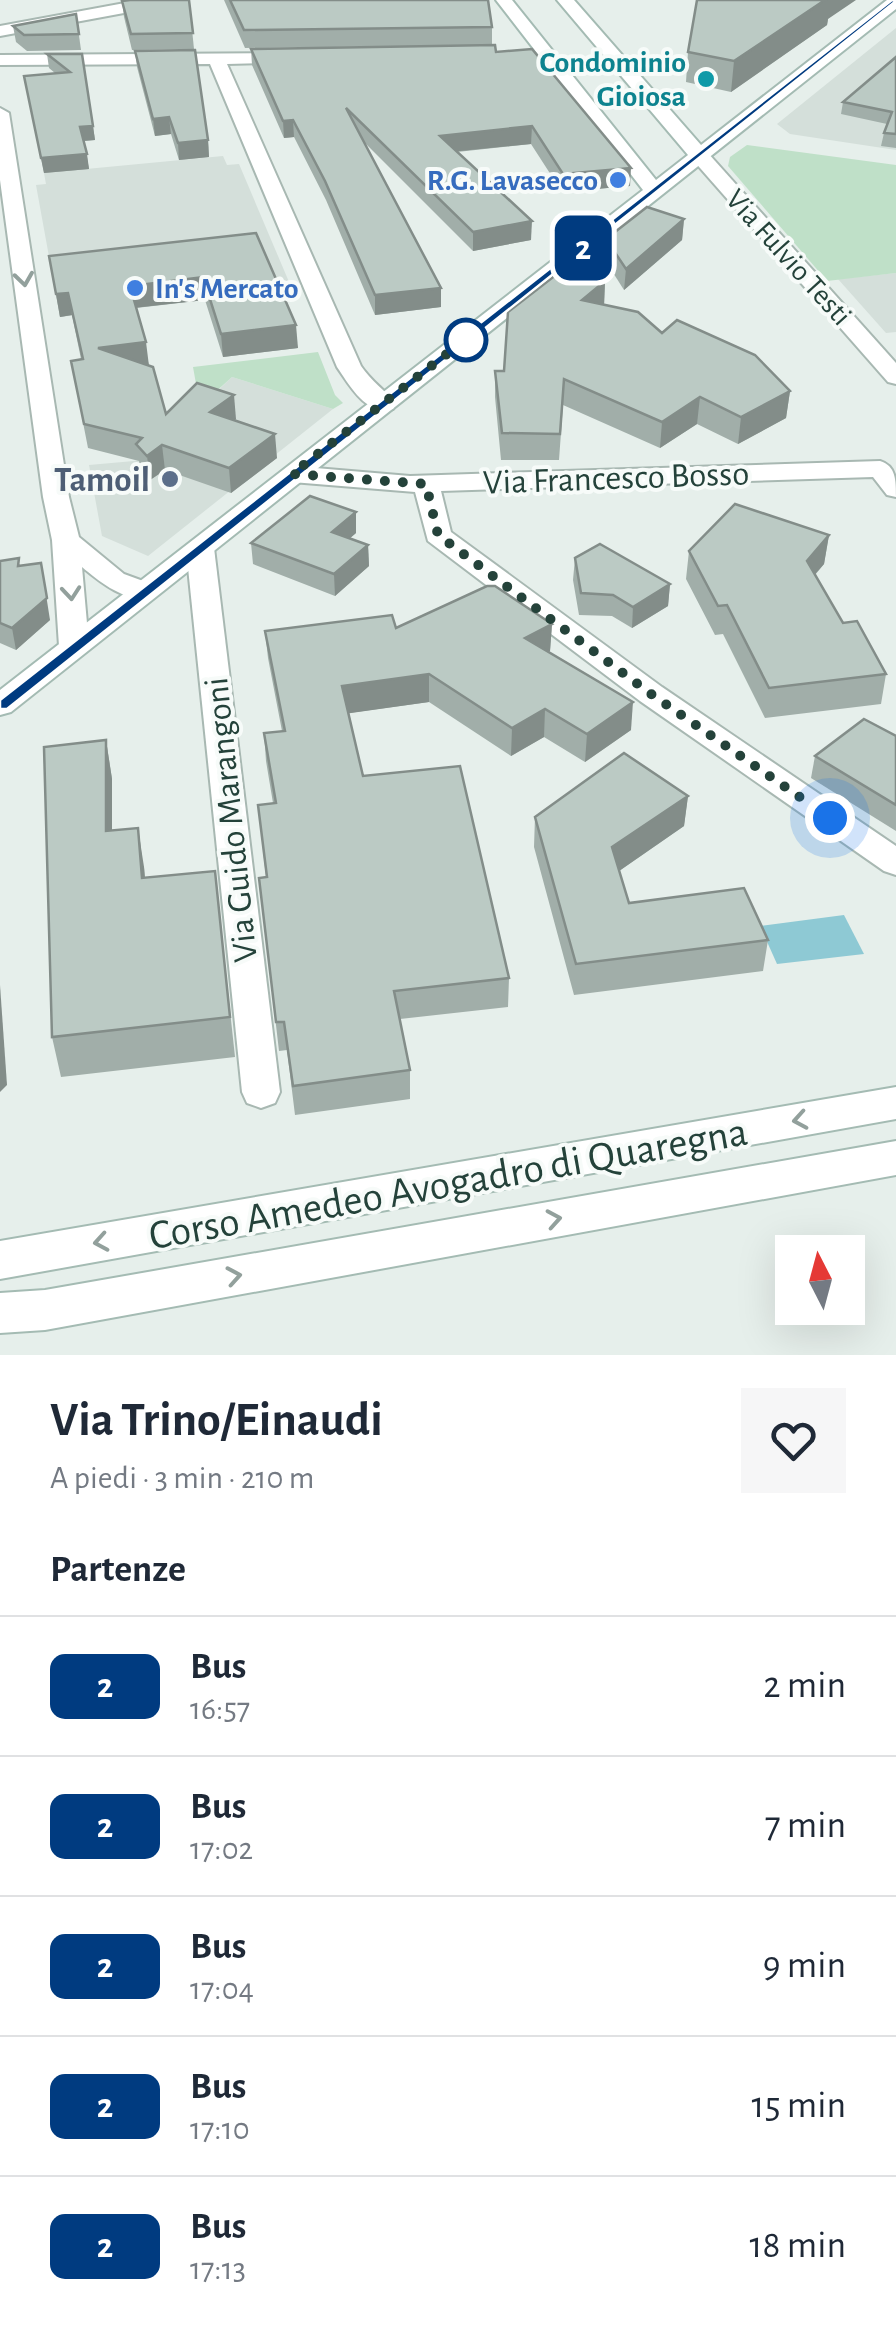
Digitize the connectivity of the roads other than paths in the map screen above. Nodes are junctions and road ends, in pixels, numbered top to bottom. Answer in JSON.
{"nodes":[{"id":1,"x":167,"y":0,"type":"edge"},
{"id":2,"x":504,"y":0,"type":"edge"},
{"id":3,"x":565,"y":0,"type":"edge"},
{"id":4,"x":896,"y":1,"type":"edge"},
{"id":5,"x":0,"y":31,"type":"edge"},
{"id":6,"x":546,"y":53,"type":"junction"},
{"id":7,"x":516,"y":55,"type":"edge"},
{"id":8,"x":316,"y":58,"type":"edge"},
{"id":9,"x":0,"y":60,"type":"edge"},
{"id":10,"x":217,"y":60,"type":"junction"},
{"id":11,"x":0,"y":114,"type":"edge"},
{"id":12,"x":700,"y":156,"type":"junction"},
{"id":13,"x":655,"y":192,"type":"junction"},
{"id":14,"x":896,"y":377,"type":"edge"},
{"id":15,"x":384,"y":404,"type":"junction"},
{"id":16,"x":292,"y":474,"type":"junction"},
{"id":17,"x":888,"y":479,"type":"edge"},
{"id":18,"x":426,"y":484,"type":"junction"},
{"id":19,"x":66,"y":540,"type":"junction"},
{"id":20,"x":200,"y":548,"type":"junction"},
{"id":21,"x":144,"y":591,"type":"junction"},
{"id":22,"x":74,"y":646,"type":"junction"},
{"id":23,"x":0,"y":705,"type":"edge"},
{"id":24,"x":896,"y":863,"type":"edge"},
{"id":25,"x":261,"y":1092,"type":"dead end"},
{"id":26,"x":896,"y":1103,"type":"edge"},
{"id":27,"x":896,"y":1158,"type":"edge"},
{"id":28,"x":0,"y":1260,"type":"edge"},
{"id":29,"x":0,"y":1313,"type":"edge"}],
"edges":[{"from":1,"to":5,"type":"street"},
{"from":2,"to":6,"type":"street"},
{"from":3,"to":12,"type":"street","name":"Via Fulvio Testi"},
{"from":4,"to":12,"type":"street"},
{"from":6,"to":7,"type":"street"},
{"from":6,"to":13,"type":"street"},
{"from":8,"to":10,"type":"street"},
{"from":9,"to":10,"type":"street"},
{"from":10,"to":15,"type":"street"},
{"from":11,"to":19,"type":"street","one_way":true},
{"from":12,"to":13,"type":"street"},
{"from":12,"to":14,"type":"street","name":"Via Fulvio Testi"},
{"from":13,"to":15,"type":"street"},
{"from":15,"to":16,"type":"street"},
{"from":16,"to":18,"type":"street","name":"Via Francesco Bosso"},
{"from":16,"to":20,"type":"street"},
{"from":17,"to":18,"type":"street","name":"Via Francesco Bosso"},
{"from":18,"to":24,"type":"street"},
{"from":19,"to":21,"type":"street"},
{"from":19,"to":22,"type":"street","one_way":true},
{"from":20,"to":21,"type":"street"},
{"from":20,"to":25,"type":"street","name":"Via Guido Marangoni"},
{"from":21,"to":22,"type":"street"},
{"from":22,"to":23,"type":"street"},
{"from":26,"to":28,"type":"street","name":"Corso Amedeo Avogadro di Quaregna","one_way":true},
{"from":29,"to":27,"type":"street","name":"Corso Amedeo Avogadro di Quaregna","one_way":true}]}
